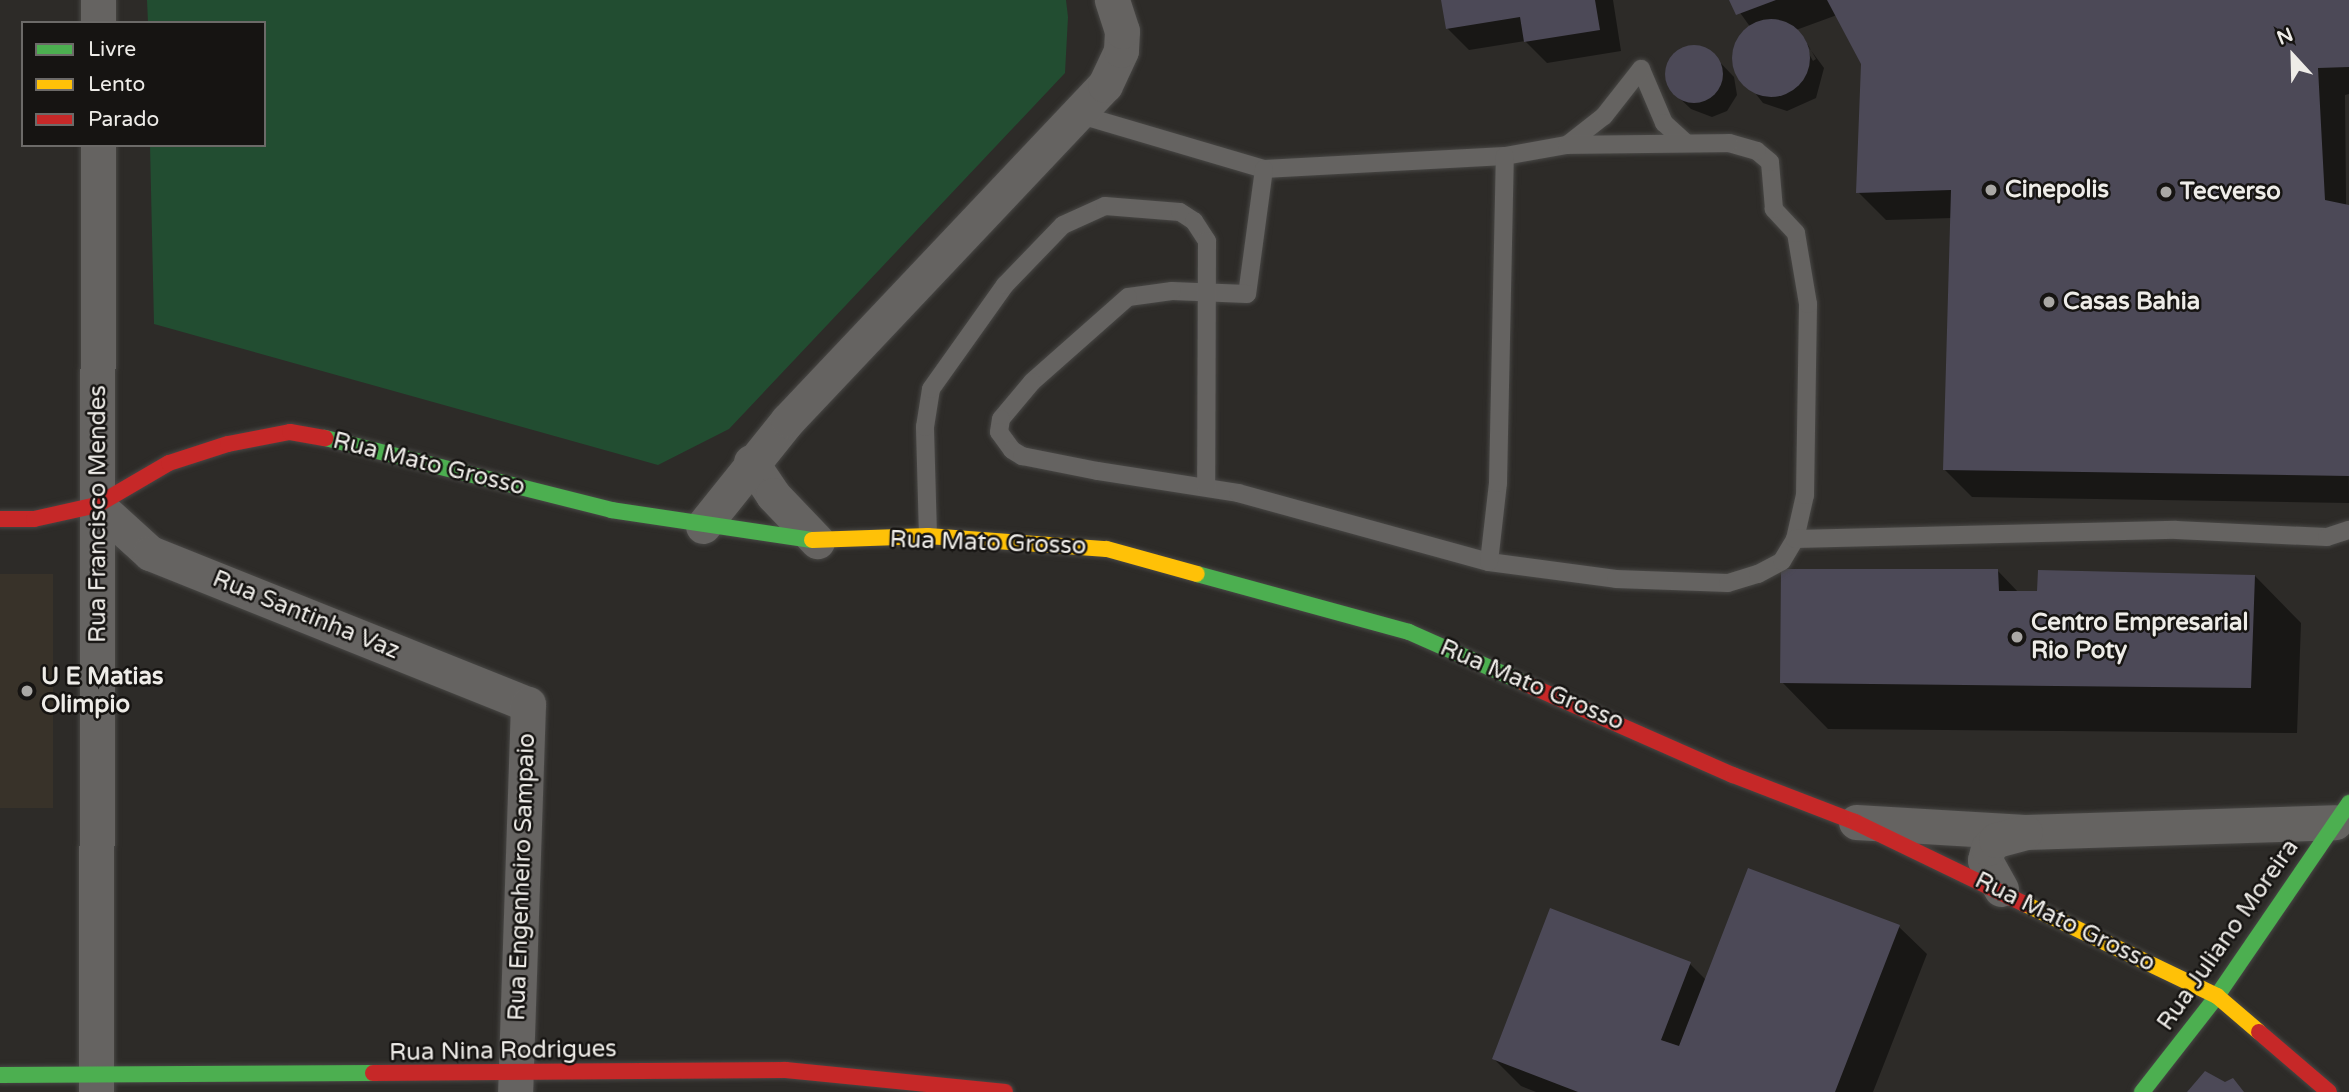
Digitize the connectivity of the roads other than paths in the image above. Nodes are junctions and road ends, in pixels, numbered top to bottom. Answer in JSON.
{"nodes":[{"id":1,"x":98,"y":0,"type":"edge"},
{"id":2,"x":1112,"y":0,"type":"edge"},
{"id":3,"x":98,"y":21,"type":"edge"},
{"id":4,"x":1077,"y":114,"type":"junction"},
{"id":5,"x":1684,"y":141,"type":"junction"},
{"id":6,"x":1567,"y":145,"type":"junction"},
{"id":7,"x":98,"y":147,"type":"edge"},
{"id":8,"x":1506,"y":156,"type":"junction"},
{"id":9,"x":1264,"y":169,"type":"junction"},
{"id":10,"x":1206,"y":292,"type":"junction"},
{"id":11,"x":751,"y":461,"type":"junction"},
{"id":12,"x":1206,"y":486,"type":"junction"},
{"id":13,"x":97,"y":505,"type":"junction"},
{"id":14,"x":0,"y":519,"type":"edge"},
{"id":15,"x":703,"y":526,"type":"junction"},
{"id":16,"x":2349,"y":530,"type":"edge"},
{"id":17,"x":928,"y":536,"type":"junction"},
{"id":18,"x":1795,"y":539,"type":"junction"},
{"id":19,"x":817,"y":541,"type":"junction"},
{"id":20,"x":1489,"y":562,"type":"junction"},
{"id":21,"x":528,"y":704,"type":"joint"},
{"id":22,"x":2342,"y":812,"type":"edge"},
{"id":23,"x":1855,"y":822,"type":"junction"},
{"id":24,"x":2025,"y":832,"type":"junction"},
{"id":25,"x":2001,"y":889,"type":"junction"},
{"id":26,"x":2217,"y":996,"type":"junction"},
{"id":27,"x":0,"y":1075,"type":"edge"},
{"id":28,"x":515,"y":1083,"type":"edge"},
{"id":29,"x":96,"y":1084,"type":"edge"},
{"id":30,"x":1003,"y":1092,"type":"edge"},
{"id":31,"x":2142,"y":1092,"type":"edge"},
{"id":32,"x":2329,"y":1092,"type":"edge"}],
"edges":[{"from":1,"to":3,"type":"street"},
{"from":2,"to":4,"type":"street"},
{"from":4,"to":9,"type":"lane"},
{"from":4,"to":11,"type":"street"},
{"from":5,"to":6,"type":"lane"},
{"from":5,"to":6,"type":"lane"},
{"from":5,"to":18,"type":"lane"},
{"from":6,"to":8,"type":"lane"},
{"from":7,"to":13,"type":"street","name":"Rua Francisco Mendes"},
{"from":8,"to":9,"type":"lane"},
{"from":8,"to":20,"type":"lane"},
{"from":9,"to":10,"type":"lane"},
{"from":10,"to":12,"type":"lane"},
{"from":10,"to":12,"type":"lane"},
{"from":10,"to":17,"type":"lane"},
{"from":11,"to":15,"type":"street"},
{"from":11,"to":19,"type":"street"},
{"from":12,"to":20,"type":"lane"},
{"from":13,"to":14,"type":"street","name":"Rua Mato Grosso"},
{"from":13,"to":15,"type":"street","name":"Rua Mato Grosso"},
{"from":13,"to":21,"type":"street","name":"Rua Santinha Vaz"},
{"from":13,"to":29,"type":"street","name":"Rua Francisco Mendes"},
{"from":15,"to":19,"type":"street","name":"Rua Mato Grosso"},
{"from":16,"to":18,"type":"lane"},
{"from":17,"to":19,"type":"street","name":"Rua Mato Grosso"},
{"from":17,"to":23,"type":"street","name":"Rua Mato Grosso"},
{"from":18,"to":20,"type":"lane"},
{"from":21,"to":28,"type":"street","name":"Rua Engenheiro Sampaio"},
{"from":22,"to":24,"type":"street","name":"Rua Mato Grosso"},
{"from":22,"to":26,"type":"street","name":"Rua Juliano Moreira"},
{"from":23,"to":24,"type":"street","name":"Rua Mato Grosso"},
{"from":23,"to":25,"type":"street","name":"Rua Mato Grosso"},
{"from":24,"to":25,"type":"street"},
{"from":25,"to":26,"type":"street","name":"Rua Mato Grosso"},
{"from":26,"to":31,"type":"street","name":"Rua Juliano Moreira"},
{"from":26,"to":32,"type":"street","name":"Rua Mato Grosso"},
{"from":27,"to":29,"type":"street","name":"Rua Nina Rodrigues"},
{"from":28,"to":29,"type":"street","name":"Rua Nina Rodrigues"},
{"from":28,"to":30,"type":"street","name":"Rua Nina Rodrigues"}]}
